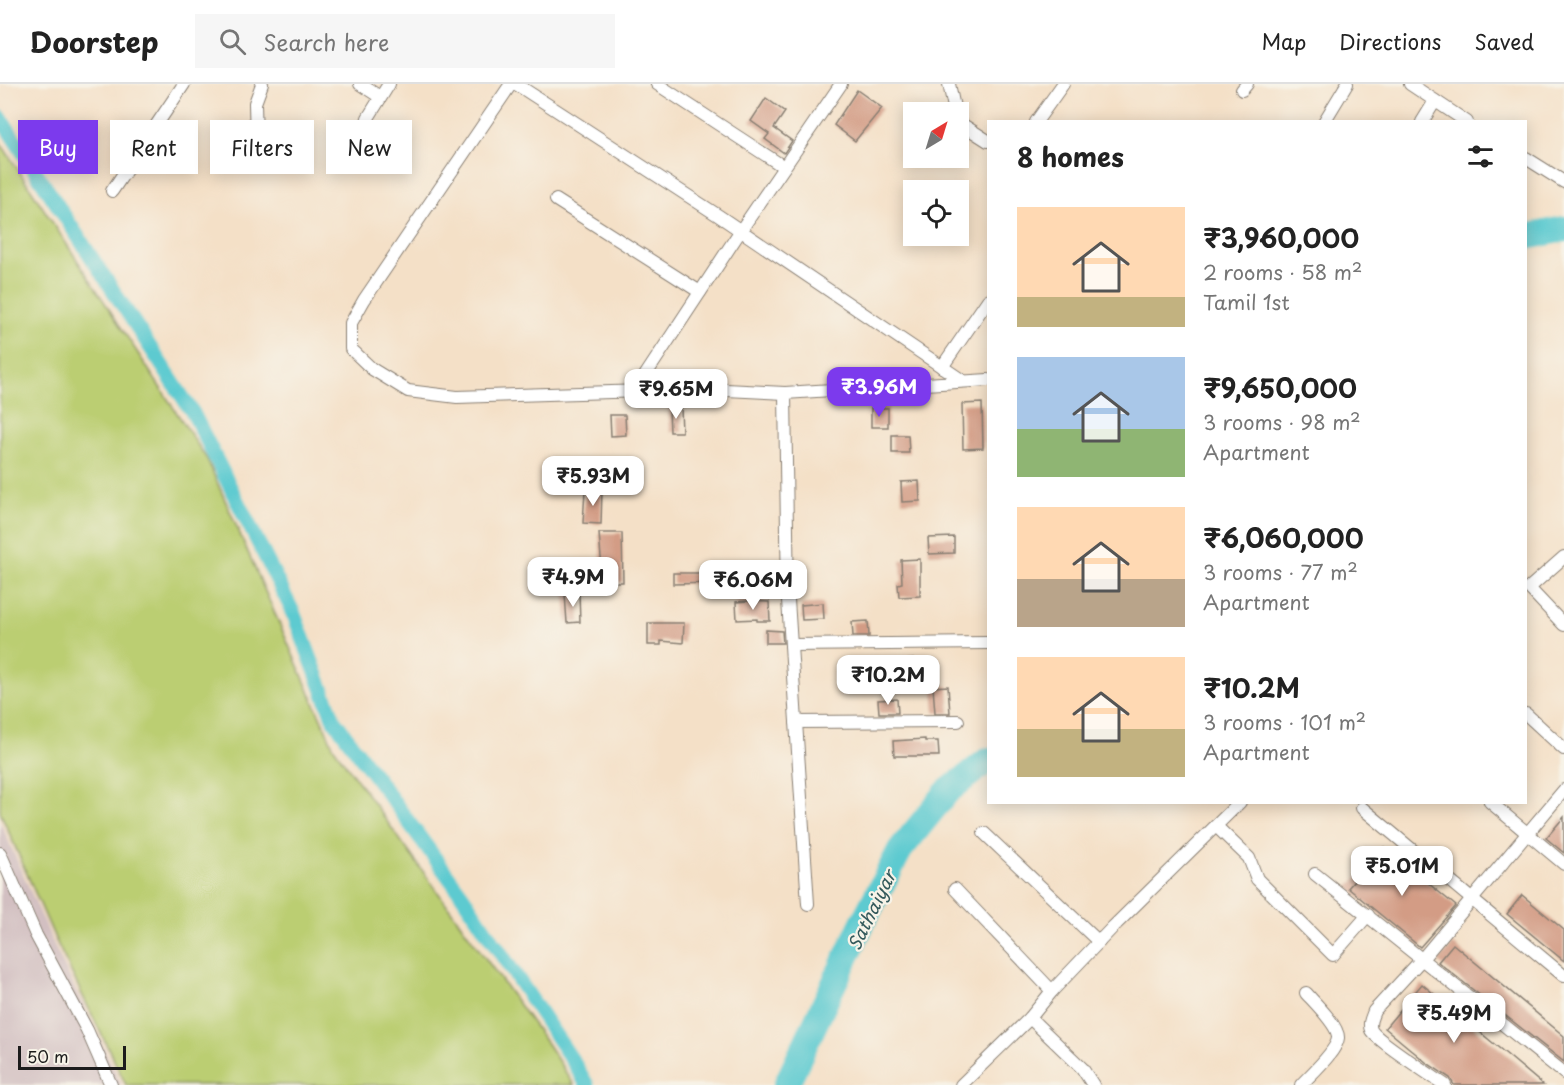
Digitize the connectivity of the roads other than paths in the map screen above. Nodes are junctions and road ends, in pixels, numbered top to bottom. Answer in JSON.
{"nodes":[{"id":1,"x":183,"y":84,"type":"edge"},
{"id":2,"x":262,"y":84,"type":"edge"},
{"id":3,"x":360,"y":84,"type":"edge"},
{"id":4,"x":390,"y":84,"type":"edge"},
{"id":5,"x":511,"y":84,"type":"edge"},
{"id":6,"x":516,"y":84,"type":"edge"},
{"id":7,"x":657,"y":84,"type":"edge"},
{"id":8,"x":841,"y":84,"type":"edge"},
{"id":9,"x":949,"y":84,"type":"edge"},
{"id":10,"x":1063,"y":84,"type":"edge"},
{"id":11,"x":1347,"y":84,"type":"edge"},
{"id":12,"x":1410,"y":84,"type":"edge"},
{"id":13,"x":380,"y":97,"type":"junction"},
{"id":14,"x":953,"y":102,"type":"edge"},
{"id":15,"x":1435,"y":102,"type":"junction"},
{"id":16,"x":255,"y":120,"type":"edge"},
{"id":17,"x":367,"y":120,"type":"edge"},
{"id":18,"x":1037,"y":120,"type":"edge"},
{"id":19,"x":1325,"y":120,"type":"edge"},
{"id":20,"x":1423,"y":120,"type":"edge"},
{"id":21,"x":1464,"y":120,"type":"edge"},
{"id":22,"x":969,"y":129,"type":"edge"},
{"id":23,"x":987,"y":140,"type":"edge"},
{"id":24,"x":1527,"y":159,"type":"edge"},
{"id":25,"x":784,"y":167,"type":"junction"},
{"id":26,"x":1564,"y":182,"type":"edge"},
{"id":27,"x":112,"y":191,"type":"dead end"},
{"id":28,"x":556,"y":200,"type":"dead end"},
{"id":29,"x":741,"y":230,"type":"junction"},
{"id":30,"x":700,"y":292,"type":"junction"},
{"id":31,"x":987,"y":301,"type":"edge"},
{"id":32,"x":942,"y":367,"type":"junction"},
{"id":33,"x":987,"y":380,"type":"edge"},
{"id":34,"x":963,"y":381,"type":"junction"},
{"id":35,"x":635,"y":391,"type":"junction"},
{"id":36,"x":785,"y":393,"type":"junction"},
{"id":37,"x":1564,"y":557,"type":"edge"},
{"id":38,"x":1564,"y":625,"type":"edge"},
{"id":39,"x":987,"y":644,"type":"edge"},
{"id":40,"x":791,"y":645,"type":"junction"},
{"id":41,"x":1527,"y":715,"type":"edge"},
{"id":42,"x":958,"y":721,"type":"dead end"},
{"id":43,"x":796,"y":722,"type":"junction"},
{"id":44,"x":1564,"y":749,"type":"edge"},
{"id":45,"x":1564,"y":790,"type":"edge"},
{"id":46,"x":1238,"y":804,"type":"edge"},
{"id":47,"x":1492,"y":804,"type":"edge"},
{"id":48,"x":1362,"y":808,"type":"dead end"},
{"id":49,"x":1216,"y":826,"type":"junction"},
{"id":50,"x":984,"y":833,"type":"dead end"},
{"id":51,"x":1528,"y":834,"type":"junction"},
{"id":52,"x":0,"y":853,"type":"edge"},
{"id":53,"x":1564,"y":864,"type":"edge"},
{"id":54,"x":1315,"y":874,"type":"dead end"},
{"id":55,"x":955,"y":889,"type":"dead end"},
{"id":56,"x":1472,"y":900,"type":"junction"},
{"id":57,"x":808,"y":904,"type":"dead end"},
{"id":58,"x":1368,"y":915,"type":"junction"},
{"id":59,"x":1099,"y":942,"type":"junction"},
{"id":60,"x":1422,"y":959,"type":"junction"},
{"id":61,"x":1564,"y":976,"type":"edge"},
{"id":62,"x":1052,"y":991,"type":"junction"},
{"id":63,"x":1306,"y":993,"type":"dead end"},
{"id":64,"x":1030,"y":1018,"type":"junction"},
{"id":65,"x":1564,"y":1074,"type":"edge"},
{"id":66,"x":111,"y":1085,"type":"edge"},
{"id":67,"x":961,"y":1085,"type":"edge"},
{"id":68,"x":1093,"y":1085,"type":"edge"},
{"id":69,"x":1301,"y":1085,"type":"edge"},
{"id":70,"x":1445,"y":1085,"type":"edge"}],
"edges":[{"from":1,"to":27,"type":"street"},
{"from":2,"to":16,"type":"street"},
{"from":3,"to":13,"type":"street"},
{"from":4,"to":13,"type":"street"},
{"from":5,"to":35,"type":"street"},
{"from":6,"to":29,"type":"street"},
{"from":7,"to":25,"type":"street"},
{"from":8,"to":25,"type":"street"},
{"from":9,"to":14,"type":"street"},
{"from":10,"to":18,"type":"street"},
{"from":11,"to":19,"type":"street"},
{"from":12,"to":15,"type":"street"},
{"from":13,"to":17,"type":"street"},
{"from":15,"to":20,"type":"street"},
{"from":15,"to":21,"type":"street"},
{"from":22,"to":23,"type":"street"},
{"from":24,"to":26,"type":"street"},
{"from":25,"to":29,"type":"street"},
{"from":28,"to":30,"type":"street"},
{"from":29,"to":30,"type":"street"},
{"from":29,"to":32,"type":"street"},
{"from":30,"to":35,"type":"street"},
{"from":31,"to":32,"type":"street"},
{"from":32,"to":34,"type":"street"},
{"from":33,"to":34,"type":"street"},
{"from":34,"to":36,"type":"street"},
{"from":35,"to":36,"type":"street"},
{"from":36,"to":40,"type":"street"},
{"from":37,"to":38,"type":"street"},
{"from":39,"to":40,"type":"street"},
{"from":40,"to":43,"type":"street"},
{"from":41,"to":44,"type":"street"},
{"from":42,"to":43,"type":"street"},
{"from":43,"to":57,"type":"street"},
{"from":45,"to":51,"type":"street"},
{"from":46,"to":49,"type":"street"},
{"from":47,"to":51,"type":"street"},
{"from":48,"to":56,"type":"street"},
{"from":49,"to":58,"type":"street"},
{"from":49,"to":59,"type":"street"},
{"from":50,"to":59,"type":"street"},
{"from":51,"to":53,"type":"street"},
{"from":51,"to":56,"type":"street"},
{"from":52,"to":66,"type":"street"},
{"from":54,"to":58,"type":"street"},
{"from":55,"to":62,"type":"street"},
{"from":56,"to":60,"type":"street"},
{"from":56,"to":61,"type":"street"},
{"from":58,"to":60,"type":"street"},
{"from":59,"to":62,"type":"street"},
{"from":60,"to":65,"type":"street"},
{"from":60,"to":70,"type":"street"},
{"from":62,"to":64,"type":"street"},
{"from":63,"to":69,"type":"street"},
{"from":64,"to":67,"type":"street"},
{"from":64,"to":68,"type":"street"}]}
